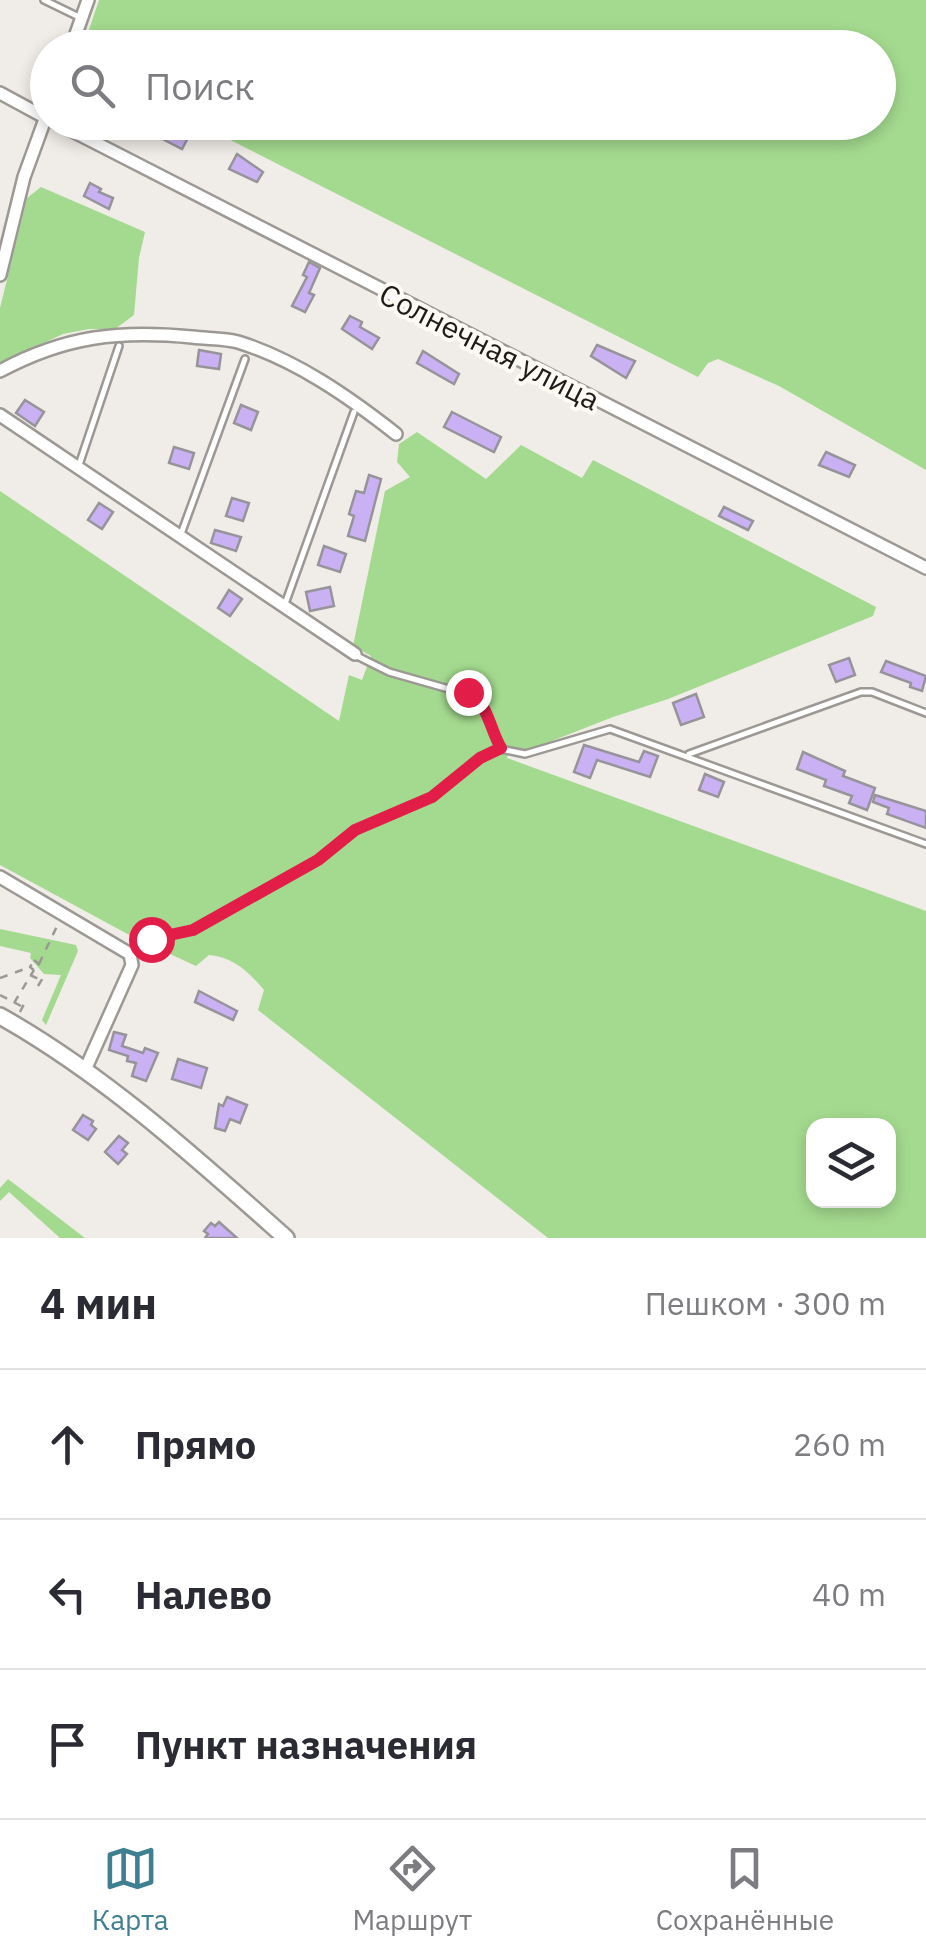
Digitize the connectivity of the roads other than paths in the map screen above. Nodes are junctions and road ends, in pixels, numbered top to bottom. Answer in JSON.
{"nodes":[{"id":1,"x":44,"y":0,"type":"edge"},
{"id":2,"x":88,"y":0,"type":"edge"},
{"id":3,"x":82,"y":18,"type":"junction"},
{"id":4,"x":78,"y":30,"type":"edge"},
{"id":5,"x":0,"y":93,"type":"edge"},
{"id":6,"x":30,"y":108,"type":"edge"},
{"id":7,"x":39,"y":140,"type":"edge"},
{"id":8,"x":94,"y":140,"type":"edge"},
{"id":9,"x":0,"y":274,"type":"edge"},
{"id":10,"x":119,"y":346,"type":"dead end"},
{"id":11,"x":244,"y":359,"type":"dead end"},
{"id":12,"x":0,"y":371,"type":"edge"},
{"id":13,"x":354,"y":412,"type":"dead end"},
{"id":14,"x":0,"y":415,"type":"edge"},
{"id":15,"x":396,"y":434,"type":"dead end"},
{"id":16,"x":78,"y":468,"type":"junction"},
{"id":17,"x":180,"y":536,"type":"junction"},
{"id":18,"x":926,"y":568,"type":"edge"},
{"id":19,"x":284,"y":606,"type":"junction"},
{"id":20,"x":354,"y":654,"type":"joint"},
{"id":21,"x":926,"y":713,"type":"edge"},
{"id":22,"x":686,"y":756,"type":"junction"},
{"id":23,"x":926,"y":844,"type":"edge"},
{"id":24,"x":0,"y":877,"type":"edge"},
{"id":25,"x":6,"y":1020,"type":"edge"},
{"id":26,"x":85,"y":1070,"type":"junction"},
{"id":27,"x":286,"y":1238,"type":"edge"}],
"edges":[{"from":1,"to":3,"type":"lane"},
{"from":2,"to":3,"type":"street"},
{"from":3,"to":4,"type":"street"},
{"from":5,"to":6,"type":"street","name":"Солнечная улица"},
{"from":7,"to":9,"type":"street"},
{"from":8,"to":18,"type":"street","name":"Солнечная улица"},
{"from":10,"to":16,"type":"lane"},
{"from":11,"to":17,"type":"lane"},
{"from":12,"to":15,"type":"street"},
{"from":13,"to":19,"type":"lane"},
{"from":14,"to":16,"type":"street"},
{"from":16,"to":17,"type":"street"},
{"from":17,"to":19,"type":"street"},
{"from":19,"to":20,"type":"street"},
{"from":20,"to":22,"type":"lane"},
{"from":21,"to":22,"type":"lane"},
{"from":22,"to":23,"type":"lane"},
{"from":24,"to":26,"type":"street"},
{"from":25,"to":26,"type":"street"},
{"from":26,"to":27,"type":"street"}]}
